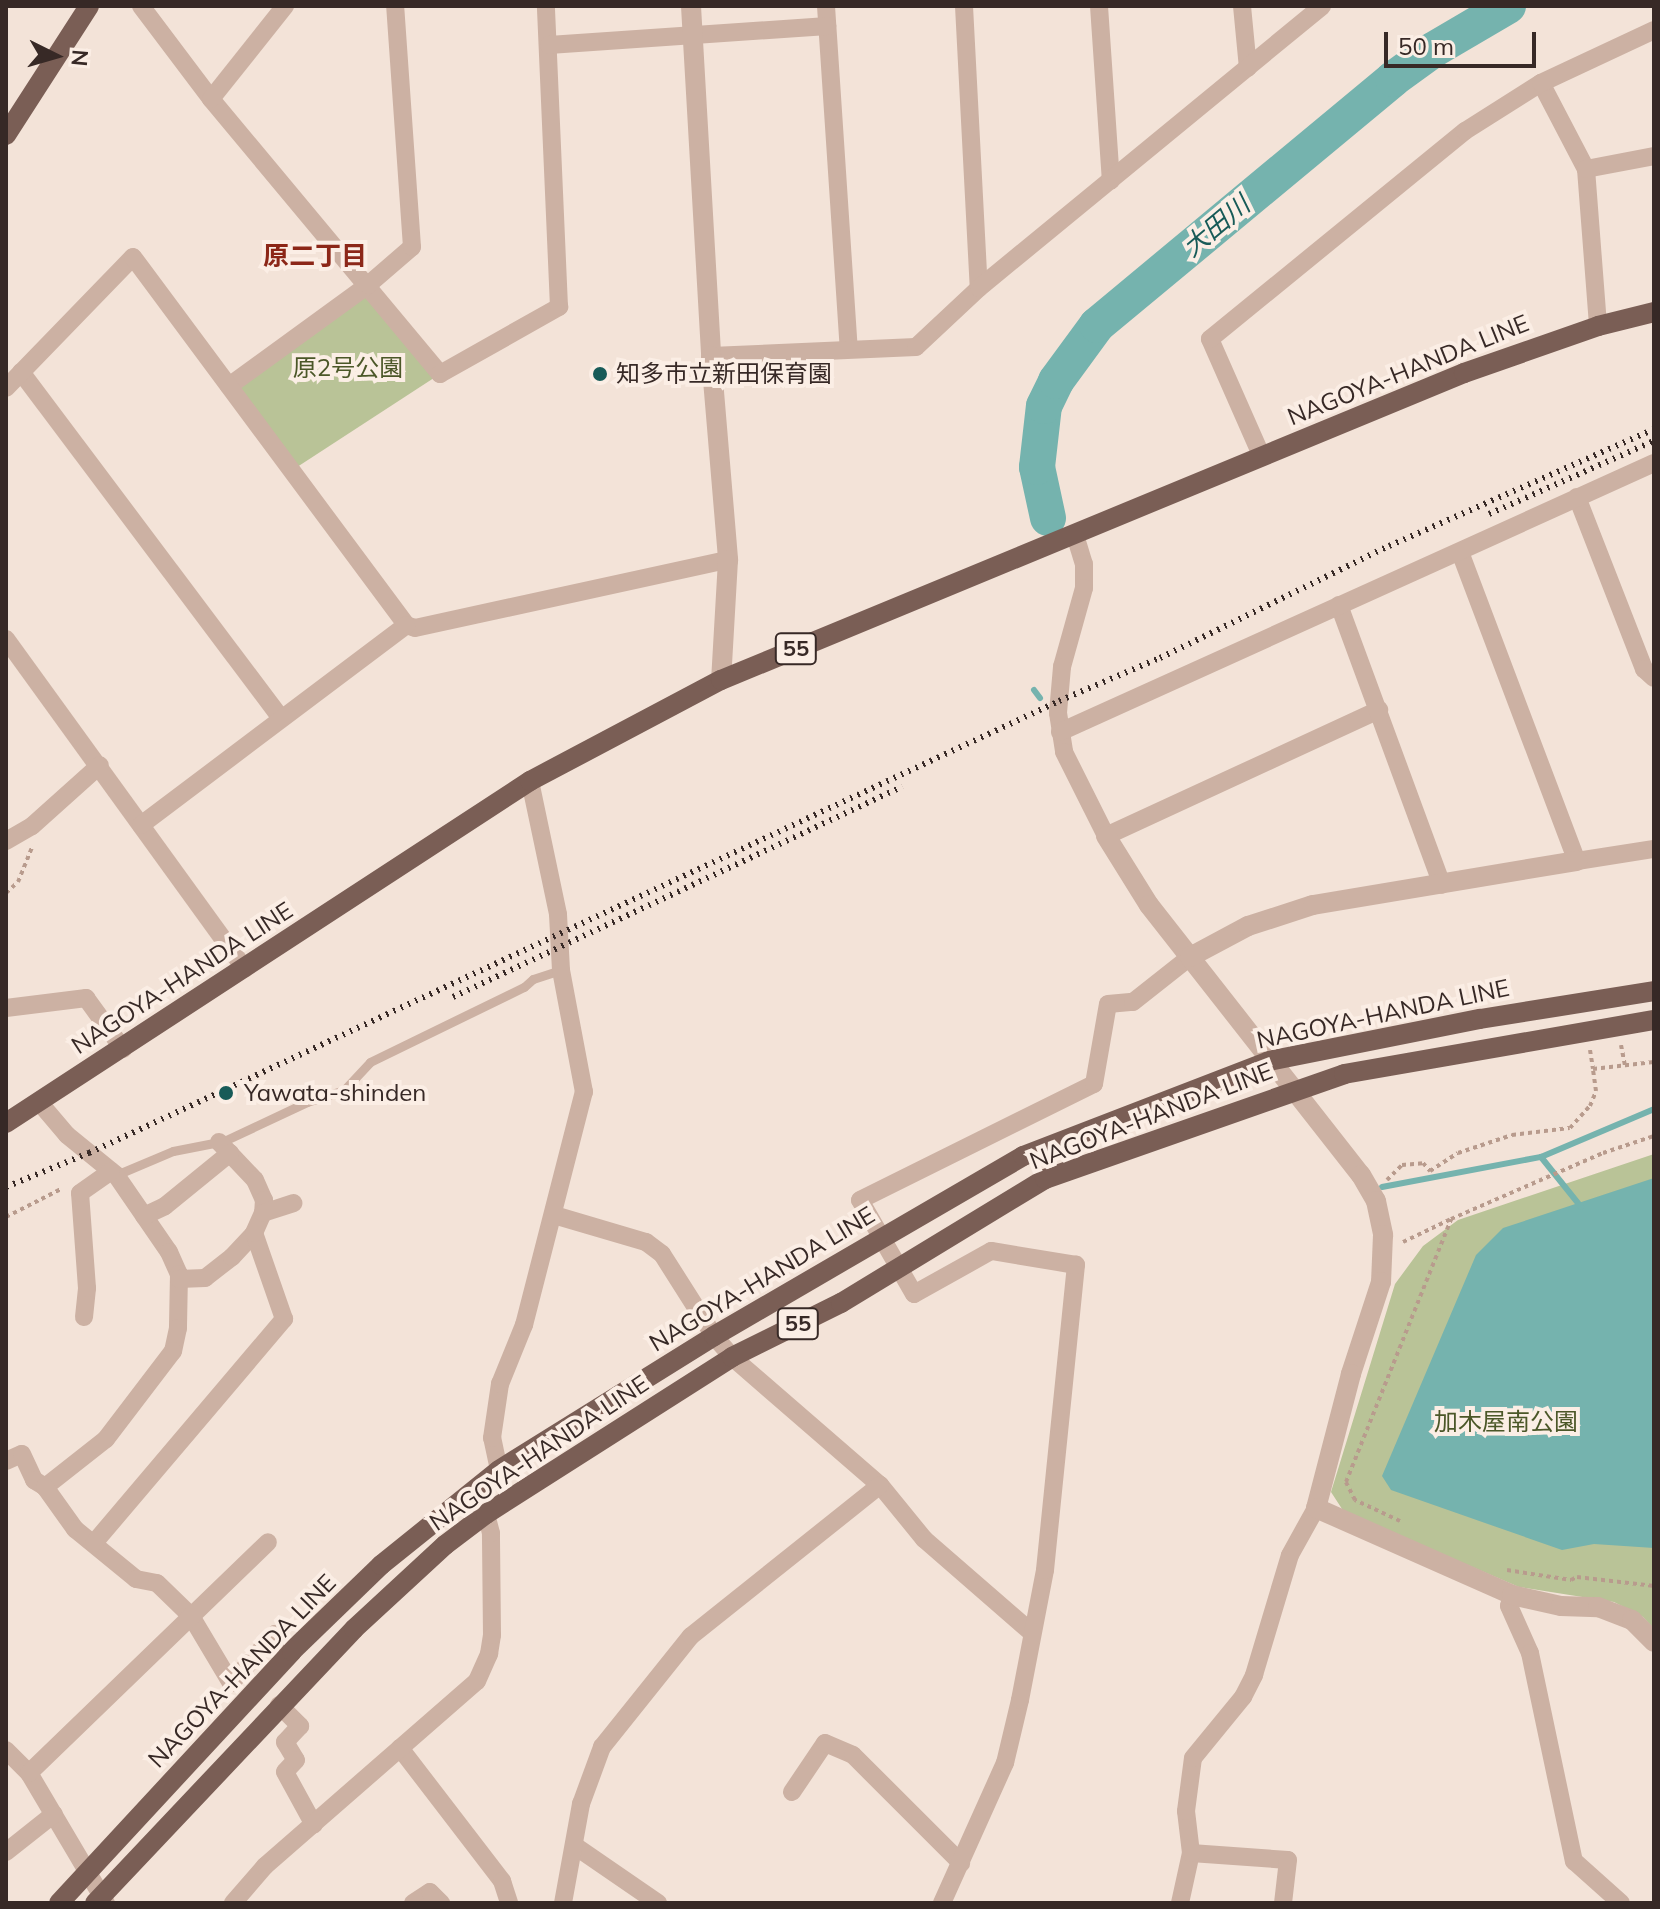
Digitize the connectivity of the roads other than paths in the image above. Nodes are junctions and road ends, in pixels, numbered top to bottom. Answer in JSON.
{"nodes":[{"id":1,"x":89,"y":6,"type":"edge"},
{"id":2,"x":141,"y":6,"type":"edge"},
{"id":3,"x":285,"y":6,"type":"edge"},
{"id":4,"x":395,"y":6,"type":"edge"},
{"id":5,"x":546,"y":6,"type":"edge"},
{"id":6,"x":691,"y":6,"type":"edge"},
{"id":7,"x":826,"y":6,"type":"edge"},
{"id":8,"x":964,"y":6,"type":"edge"},
{"id":9,"x":1099,"y":6,"type":"edge"},
{"id":10,"x":1242,"y":6,"type":"edge"},
{"id":11,"x":1322,"y":6,"type":"edge"},
{"id":12,"x":827,"y":26,"type":"junction"},
{"id":13,"x":1654,"y":30,"type":"edge"},
{"id":14,"x":693,"y":38,"type":"junction"},
{"id":15,"x":549,"y":45,"type":"junction"},
{"id":16,"x":1248,"y":68,"type":"junction"},
{"id":17,"x":1541,"y":83,"type":"junction"},
{"id":18,"x":211,"y":99,"type":"junction"},
{"id":19,"x":6,"y":135,"type":"edge"},
{"id":20,"x":1654,"y":156,"type":"edge"},
{"id":21,"x":1586,"y":169,"type":"junction"},
{"id":22,"x":1111,"y":181,"type":"junction"},
{"id":23,"x":368,"y":285,"type":"junction"},
{"id":24,"x":979,"y":288,"type":"junction"},
{"id":25,"x":1654,"y":312,"type":"edge"},
{"id":26,"x":1598,"y":326,"type":"junction"},
{"id":27,"x":849,"y":348,"type":"junction"},
{"id":28,"x":711,"y":356,"type":"junction"},
{"id":29,"x":21,"y":372,"type":"junction"},
{"id":30,"x":229,"y":386,"type":"junction"},
{"id":31,"x":6,"y":388,"type":"edge"},
{"id":32,"x":1262,"y":457,"type":"junction"},
{"id":33,"x":1654,"y":463,"type":"edge"},
{"id":34,"x":1577,"y":497,"type":"junction"},
{"id":35,"x":1075,"y":535,"type":"junction"},
{"id":36,"x":1460,"y":552,"type":"junction"},
{"id":37,"x":728,"y":560,"type":"junction"},
{"id":38,"x":1339,"y":605,"type":"junction"},
{"id":39,"x":406,"y":625,"type":"junction"},
{"id":40,"x":6,"y":639,"type":"edge"},
{"id":41,"x":1654,"y":678,"type":"edge"},
{"id":42,"x":721,"y":680,"type":"junction"},
{"id":43,"x":1379,"y":710,"type":"junction"},
{"id":44,"x":281,"y":718,"type":"junction"},
{"id":45,"x":1060,"y":732,"type":"junction"},
{"id":46,"x":100,"y":765,"type":"junction"},
{"id":47,"x":530,"y":781,"type":"junction"},
{"id":48,"x":141,"y":825,"type":"junction"},
{"id":49,"x":1106,"y":836,"type":"junction"},
{"id":50,"x":6,"y":841,"type":"edge"},
{"id":51,"x":1654,"y":849,"type":"edge"},
{"id":52,"x":1577,"y":861,"type":"junction"},
{"id":53,"x":1442,"y":885,"type":"junction"},
{"id":54,"x":1190,"y":957,"type":"junction"},
{"id":55,"x":245,"y":969,"type":"junction"},
{"id":56,"x":561,"y":970,"type":"junction"},
{"id":57,"x":1654,"y":991,"type":"edge"},
{"id":58,"x":6,"y":1008,"type":"edge"},
{"id":59,"x":1654,"y":1020,"type":"edge"},
{"id":60,"x":123,"y":1049,"type":"junction"},
{"id":61,"x":1269,"y":1061,"type":"junction"},
{"id":62,"x":1295,"y":1089,"type":"junction"},
{"id":63,"x":39,"y":1102,"type":"junction"},
{"id":64,"x":6,"y":1123,"type":"edge"},
{"id":65,"x":224,"y":1147,"type":"junction"},
{"id":66,"x":113,"y":1173,"type":"junction"},
{"id":67,"x":293,"y":1203,"type":"dead end"},
{"id":68,"x":263,"y":1213,"type":"junction"},
{"id":69,"x":554,"y":1215,"type":"junction"},
{"id":70,"x":144,"y":1216,"type":"junction"},
{"id":71,"x":254,"y":1233,"type":"junction"},
{"id":72,"x":179,"y":1279,"type":"junction"},
{"id":73,"x":84,"y":1317,"type":"dead end"},
{"id":74,"x":714,"y":1336,"type":"junction"},
{"id":75,"x":732,"y":1357,"type":"junction"},
{"id":76,"x":6,"y":1461,"type":"edge"},
{"id":77,"x":499,"y":1470,"type":"junction"},
{"id":78,"x":880,"y":1485,"type":"junction"},
{"id":79,"x":45,"y":1487,"type":"junction"},
{"id":80,"x":1316,"y":1508,"type":"junction"},
{"id":81,"x":486,"y":1514,"type":"junction"},
{"id":82,"x":268,"y":1542,"type":"dead end"},
{"id":83,"x":94,"y":1543,"type":"junction"},
{"id":84,"x":1512,"y":1595,"type":"junction"},
{"id":85,"x":191,"y":1616,"type":"junction"},
{"id":86,"x":1031,"y":1632,"type":"junction"},
{"id":87,"x":1654,"y":1642,"type":"edge"},
{"id":88,"x":292,"y":1651,"type":"junction"},
{"id":89,"x":279,"y":1705,"type":"junction"},
{"id":90,"x":400,"y":1748,"type":"junction"},
{"id":91,"x":6,"y":1750,"type":"edge"},
{"id":92,"x":29,"y":1773,"type":"junction"},
{"id":93,"x":792,"y":1792,"type":"dead end"},
{"id":94,"x":54,"y":1814,"type":"junction"},
{"id":95,"x":314,"y":1825,"type":"junction"},
{"id":96,"x":575,"y":1846,"type":"junction"},
{"id":97,"x":6,"y":1852,"type":"edge"},
{"id":98,"x":1191,"y":1853,"type":"junction"},
{"id":99,"x":961,"y":1863,"type":"junction"},
{"id":100,"x":88,"y":1872,"type":"junction"},
{"id":101,"x":101,"y":1901,"type":"edge"},
{"id":102,"x":59,"y":1903,"type":"edge"},
{"id":103,"x":233,"y":1903,"type":"edge"},
{"id":104,"x":413,"y":1903,"type":"edge"},
{"id":105,"x":441,"y":1903,"type":"edge"},
{"id":106,"x":509,"y":1903,"type":"edge"},
{"id":107,"x":563,"y":1903,"type":"edge"},
{"id":108,"x":658,"y":1903,"type":"edge"},
{"id":109,"x":942,"y":1903,"type":"edge"},
{"id":110,"x":1180,"y":1903,"type":"edge"},
{"id":111,"x":1283,"y":1903,"type":"edge"},
{"id":112,"x":1621,"y":1903,"type":"edge"}],
"edges":[{"from":1,"to":19,"type":"main road"},
{"from":2,"to":18,"type":"street"},
{"from":3,"to":18,"type":"street"},
{"from":4,"to":23,"type":"street"},
{"from":5,"to":15,"type":"street"},
{"from":6,"to":14,"type":"street"},
{"from":7,"to":12,"type":"street"},
{"from":8,"to":24,"type":"street"},
{"from":9,"to":22,"type":"street"},
{"from":10,"to":16,"type":"street"},
{"from":11,"to":16,"type":"street"},
{"from":12,"to":14,"type":"street"},
{"from":12,"to":27,"type":"street"},
{"from":13,"to":17,"type":"street"},
{"from":14,"to":15,"type":"street"},
{"from":14,"to":28,"type":"street"},
{"from":15,"to":23,"type":"street"},
{"from":16,"to":22,"type":"street"},
{"from":17,"to":21,"type":"street"},
{"from":17,"to":32,"type":"street"},
{"from":18,"to":23,"type":"street"},
{"from":20,"to":21,"type":"street"},
{"from":21,"to":26,"type":"street"},
{"from":22,"to":24,"type":"street"},
{"from":23,"to":30,"type":"street"},
{"from":24,"to":27,"type":"street"},
{"from":25,"to":26,"type":"main road","name":"NAGOYA-HANDA LINE","number":"55"},
{"from":26,"to":32,"type":"main road","name":"NAGOYA-HANDA LINE","number":"55"},
{"from":27,"to":28,"type":"street"},
{"from":28,"to":37,"type":"street"},
{"from":29,"to":30,"type":"street"},
{"from":29,"to":31,"type":"street"},
{"from":29,"to":44,"type":"street"},
{"from":30,"to":39,"type":"street"},
{"from":32,"to":35,"type":"main road","name":"NAGOYA-HANDA LINE","number":"55"},
{"from":33,"to":34,"type":"street"},
{"from":34,"to":36,"type":"street"},
{"from":34,"to":41,"type":"street"},
{"from":35,"to":42,"type":"main road","name":"NAGOYA-HANDA LINE","number":"55"},
{"from":35,"to":45,"type":"street"},
{"from":36,"to":38,"type":"street"},
{"from":36,"to":52,"type":"street"},
{"from":37,"to":39,"type":"street"},
{"from":37,"to":42,"type":"street"},
{"from":38,"to":43,"type":"street"},
{"from":38,"to":45,"type":"street"},
{"from":39,"to":44,"type":"street"},
{"from":40,"to":46,"type":"street"},
{"from":42,"to":47,"type":"main road","name":"NAGOYA-HANDA LINE","number":"55"},
{"from":43,"to":49,"type":"street"},
{"from":43,"to":53,"type":"street"},
{"from":44,"to":48,"type":"street"},
{"from":45,"to":49,"type":"street"},
{"from":46,"to":48,"type":"street"},
{"from":46,"to":50,"type":"street"},
{"from":47,"to":55,"type":"main road","name":"NAGOYA-HANDA LINE","number":"55"},
{"from":47,"to":56,"type":"street"},
{"from":48,"to":55,"type":"street"},
{"from":49,"to":54,"type":"street"},
{"from":51,"to":52,"type":"street"},
{"from":52,"to":53,"type":"street"},
{"from":53,"to":54,"type":"street"},
{"from":54,"to":61,"type":"street"},
{"from":54,"to":86,"type":"street"},
{"from":55,"to":60,"type":"main road","name":"NAGOYA-HANDA LINE","number":"55"},
{"from":56,"to":65,"type":"lane"},
{"from":56,"to":69,"type":"street"},
{"from":57,"to":61,"type":"main road","name":"NAGOYA-HANDA LINE","number":"55"},
{"from":58,"to":60,"type":"street"},
{"from":59,"to":62,"type":"main road","name":"NAGOYA-HANDA LINE","number":"55"},
{"from":60,"to":63,"type":"main road","name":"NAGOYA-HANDA LINE","number":"55"},
{"from":61,"to":62,"type":"street"},
{"from":61,"to":74,"type":"main road","name":"NAGOYA-HANDA LINE","number":"55"},
{"from":62,"to":75,"type":"main road","name":"NAGOYA-HANDA LINE","number":"55"},
{"from":62,"to":80,"type":"street"},
{"from":63,"to":64,"type":"main road","name":"NAGOYA-HANDA LINE","number":"55"},
{"from":63,"to":66,"type":"street"},
{"from":65,"to":66,"type":"lane"},
{"from":65,"to":68,"type":"street"},
{"from":65,"to":70,"type":"street"},
{"from":66,"to":70,"type":"street"},
{"from":66,"to":73,"type":"street"},
{"from":67,"to":68,"type":"street"},
{"from":68,"to":71,"type":"street"},
{"from":69,"to":74,"type":"street"},
{"from":69,"to":77,"type":"street"},
{"from":70,"to":72,"type":"street"},
{"from":71,"to":72,"type":"street"},
{"from":71,"to":83,"type":"street"},
{"from":72,"to":79,"type":"street"},
{"from":74,"to":75,"type":"street"},
{"from":74,"to":77,"type":"main road","name":"NAGOYA-HANDA LINE","number":"55"},
{"from":75,"to":78,"type":"street"},
{"from":75,"to":81,"type":"main road","name":"NAGOYA-HANDA LINE","number":"55"},
{"from":76,"to":79,"type":"street"},
{"from":77,"to":88,"type":"main road","name":"NAGOYA-HANDA LINE","number":"55"},
{"from":78,"to":86,"type":"street"},
{"from":78,"to":96,"type":"street"},
{"from":79,"to":83,"type":"street"},
{"from":80,"to":84,"type":"street"},
{"from":80,"to":98,"type":"street"},
{"from":81,"to":89,"type":"main road","name":"NAGOYA-HANDA LINE","number":"55"},
{"from":81,"to":90,"type":"street"},
{"from":82,"to":85,"type":"street"},
{"from":83,"to":85,"type":"street"},
{"from":84,"to":87,"type":"street"},
{"from":84,"to":112,"type":"street"},
{"from":85,"to":88,"type":"street"},
{"from":85,"to":92,"type":"street"},
{"from":86,"to":99,"type":"street"},
{"from":88,"to":100,"type":"main road","name":"NAGOYA-HANDA LINE","number":"55"},
{"from":89,"to":95,"type":"street"},
{"from":89,"to":101,"type":"main road","name":"NAGOYA-HANDA LINE","number":"55"},
{"from":90,"to":95,"type":"street"},
{"from":90,"to":106,"type":"street"},
{"from":91,"to":92,"type":"street"},
{"from":92,"to":94,"type":"street"},
{"from":93,"to":99,"type":"street"},
{"from":94,"to":97,"type":"street"},
{"from":94,"to":100,"type":"street"},
{"from":95,"to":103,"type":"street"},
{"from":96,"to":107,"type":"street"},
{"from":96,"to":108,"type":"street"},
{"from":98,"to":110,"type":"street"},
{"from":98,"to":111,"type":"street"},
{"from":99,"to":109,"type":"street"},
{"from":100,"to":101,"type":"street"},
{"from":100,"to":102,"type":"main road","name":"NAGOYA-HANDA LINE","number":"55"},
{"from":104,"to":105,"type":"street"}]}
